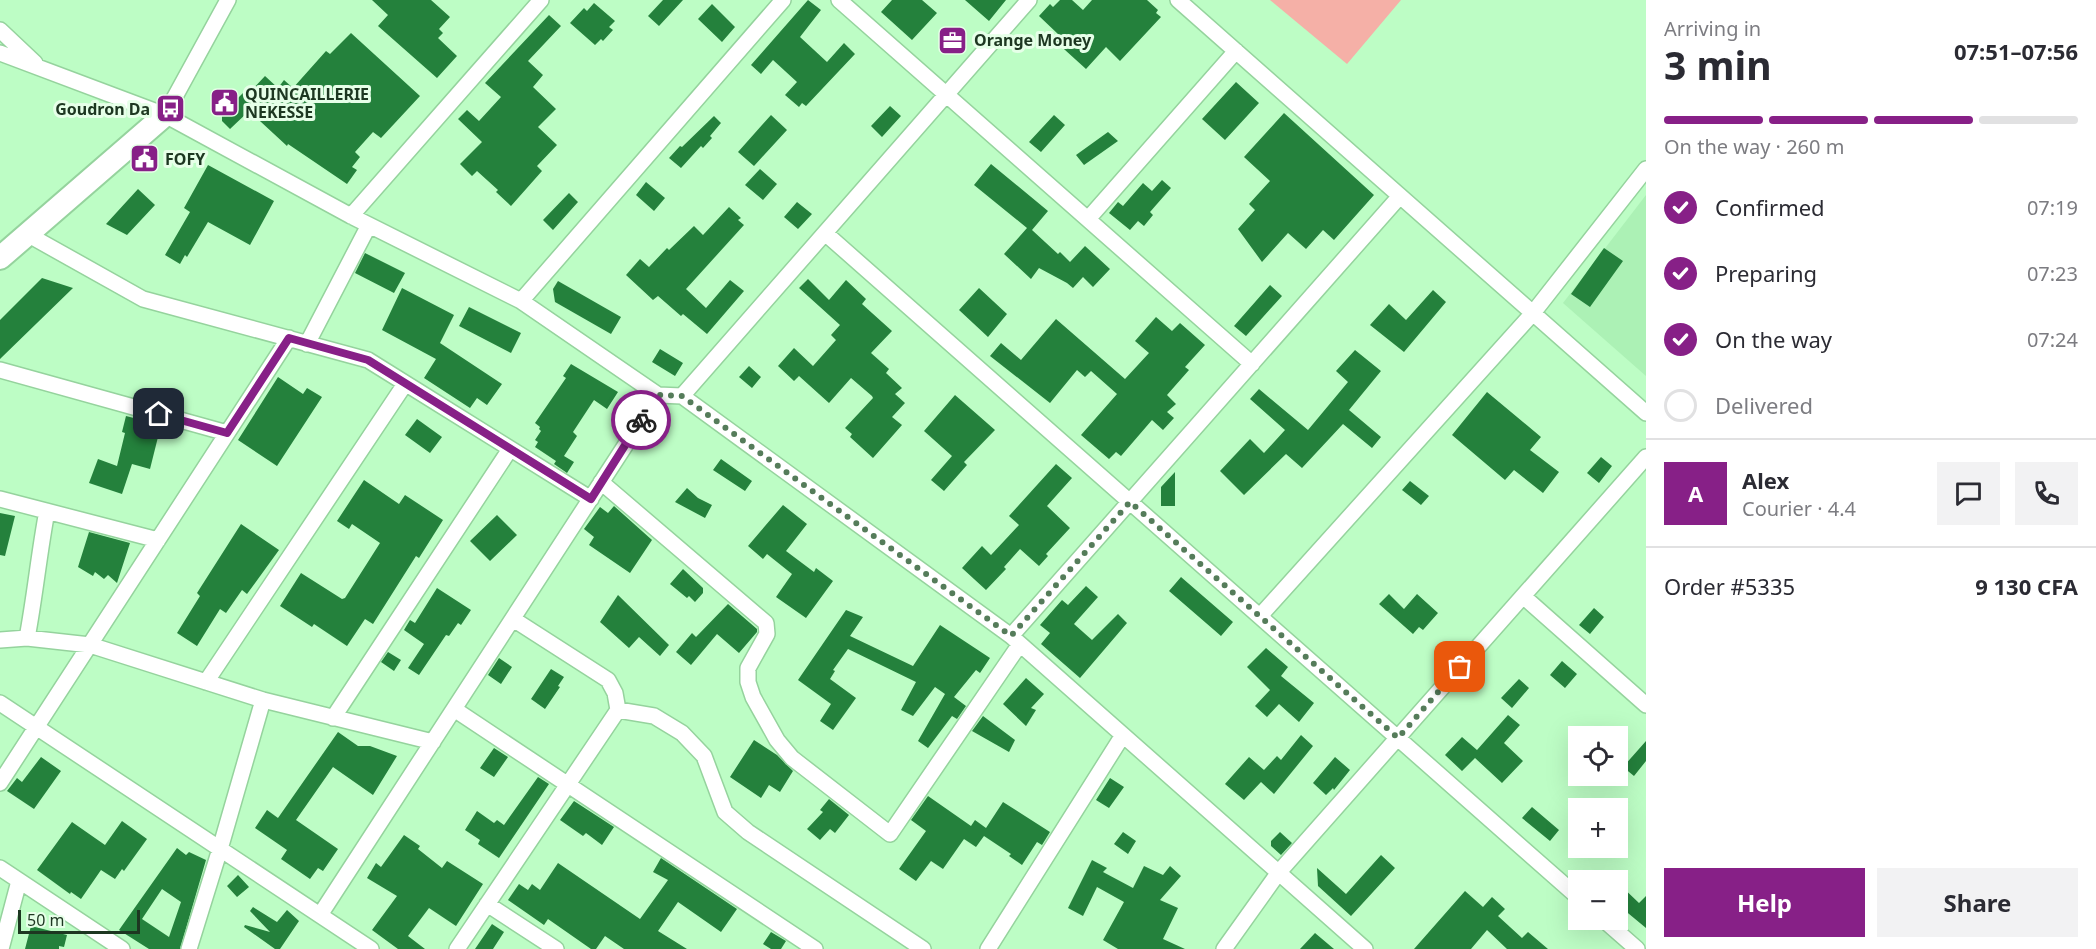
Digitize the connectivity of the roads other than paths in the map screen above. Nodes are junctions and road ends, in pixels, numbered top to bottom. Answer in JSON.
{"nodes":[{"id":1,"x":228,"y":0,"type":"edge"},
{"id":2,"x":541,"y":0,"type":"edge"},
{"id":3,"x":783,"y":0,"type":"edge"},
{"id":4,"x":839,"y":0,"type":"edge"},
{"id":5,"x":1029,"y":0,"type":"edge"},
{"id":6,"x":1178,"y":0,"type":"edge"},
{"id":7,"x":0,"y":30,"type":"edge"},
{"id":8,"x":1236,"y":51,"type":"junction"},
{"id":9,"x":0,"y":53,"type":"edge"},
{"id":10,"x":39,"y":68,"type":"junction"},
{"id":11,"x":946,"y":94,"type":"junction"},
{"id":12,"x":165,"y":114,"type":"junction"},
{"id":13,"x":1646,"y":169,"type":"edge"},
{"id":14,"x":1401,"y":196,"type":"junction"},
{"id":15,"x":351,"y":216,"type":"junction"},
{"id":16,"x":1088,"y":219,"type":"junction"},
{"id":17,"x":369,"y":225,"type":"junction"},
{"id":18,"x":825,"y":233,"type":"junction"},
{"id":19,"x":27,"y":234,"type":"junction"},
{"id":20,"x":0,"y":258,"type":"edge"},
{"id":21,"x":521,"y":301,"type":"junction"},
{"id":22,"x":1533,"y":313,"type":"junction"},
{"id":23,"x":289,"y":338,"type":"junction"},
{"id":24,"x":307,"y":344,"type":"junction"},
{"id":25,"x":1252,"y":364,"type":"junction"},
{"id":26,"x":0,"y":370,"type":"edge"},
{"id":27,"x":405,"y":384,"type":"junction"},
{"id":28,"x":658,"y":395,"type":"junction"},
{"id":29,"x":682,"y":396,"type":"junction"},
{"id":30,"x":1646,"y":413,"type":"edge"},
{"id":31,"x":227,"y":433,"type":"junction"},
{"id":32,"x":510,"y":449,"type":"junction"},
{"id":33,"x":1646,"y":457,"type":"edge"},
{"id":34,"x":601,"y":482,"type":"junction"},
{"id":35,"x":0,"y":499,"type":"edge"},
{"id":36,"x":591,"y":499,"type":"junction"},
{"id":37,"x":1130,"y":502,"type":"junction"},
{"id":38,"x":47,"y":511,"type":"junction"},
{"id":39,"x":158,"y":540,"type":"junction"},
{"id":40,"x":1523,"y":596,"type":"junction"},
{"id":41,"x":1260,"y":616,"type":"junction"},
{"id":42,"x":513,"y":619,"type":"junction"},
{"id":43,"x":27,"y":638,"type":"junction"},
{"id":44,"x":0,"y":640,"type":"edge"},
{"id":45,"x":1015,"y":640,"type":"junction"},
{"id":46,"x":90,"y":645,"type":"junction"},
{"id":47,"x":206,"y":682,"type":"junction"},
{"id":48,"x":263,"y":700,"type":"junction"},
{"id":49,"x":0,"y":703,"type":"edge"},
{"id":50,"x":1646,"y":705,"type":"edge"},
{"id":51,"x":454,"y":709,"type":"junction"},
{"id":52,"x":618,"y":710,"type":"junction"},
{"id":53,"x":333,"y":718,"type":"junction"},
{"id":54,"x":36,"y":727,"type":"junction"},
{"id":55,"x":1123,"y":735,"type":"junction"},
{"id":56,"x":1398,"y":738,"type":"junction"},
{"id":57,"x":433,"y":742,"type":"junction"},
{"id":58,"x":0,"y":783,"type":"edge"},
{"id":59,"x":567,"y":785,"type":"junction"},
{"id":60,"x":220,"y":849,"type":"junction"},
{"id":61,"x":0,"y":868,"type":"edge"},
{"id":62,"x":1279,"y":872,"type":"junction"},
{"id":63,"x":19,"y":881,"type":"junction"},
{"id":64,"x":1568,"y":888,"type":"edge"},
{"id":65,"x":487,"y":904,"type":"junction"},
{"id":66,"x":320,"y":915,"type":"junction"},
{"id":67,"x":1615,"y":930,"type":"edge"},
{"id":68,"x":1,"y":949,"type":"edge"},
{"id":69,"x":122,"y":949,"type":"edge"},
{"id":70,"x":189,"y":949,"type":"edge"},
{"id":71,"x":371,"y":949,"type":"edge"},
{"id":72,"x":457,"y":949,"type":"edge"},
{"id":73,"x":556,"y":949,"type":"edge"},
{"id":74,"x":814,"y":949,"type":"edge"},
{"id":75,"x":923,"y":949,"type":"edge"},
{"id":76,"x":988,"y":949,"type":"edge"},
{"id":77,"x":1224,"y":949,"type":"edge"},
{"id":78,"x":1365,"y":949,"type":"edge"},
{"id":79,"x":1637,"y":949,"type":"edge"}],
"edges":[{"from":1,"to":12,"type":"street"},
{"from":2,"to":15,"type":"street"},
{"from":3,"to":21,"type":"street"},
{"from":4,"to":11,"type":"street"},
{"from":5,"to":11,"type":"street"},
{"from":6,"to":8,"type":"street"},
{"from":7,"to":10,"type":"street"},
{"from":8,"to":14,"type":"street"},
{"from":8,"to":16,"type":"street"},
{"from":9,"to":10,"type":"street"},
{"from":10,"to":12,"type":"street"},
{"from":11,"to":16,"type":"street"},
{"from":11,"to":18,"type":"street"},
{"from":12,"to":15,"type":"street"},
{"from":12,"to":19,"type":"street"},
{"from":13,"to":22,"type":"street"},
{"from":14,"to":22,"type":"street"},
{"from":14,"to":25,"type":"street"},
{"from":15,"to":17,"type":"street"},
{"from":16,"to":25,"type":"street"},
{"from":17,"to":21,"type":"street"},
{"from":17,"to":24,"type":"street"},
{"from":18,"to":29,"type":"street"},
{"from":18,"to":37,"type":"street"},
{"from":19,"to":20,"type":"street"},
{"from":19,"to":23,"type":"street"},
{"from":21,"to":28,"type":"street"},
{"from":22,"to":30,"type":"street"},
{"from":22,"to":41,"type":"street"},
{"from":23,"to":24,"type":"street"},
{"from":23,"to":31,"type":"street"},
{"from":24,"to":27,"type":"street"},
{"from":25,"to":37,"type":"street"},
{"from":26,"to":31,"type":"street"},
{"from":27,"to":32,"type":"street"},
{"from":27,"to":47,"type":"street"},
{"from":28,"to":29,"type":"street"},
{"from":28,"to":34,"type":"street"},
{"from":29,"to":45,"type":"street"},
{"from":31,"to":39,"type":"street"},
{"from":32,"to":36,"type":"street"},
{"from":32,"to":53,"type":"street"},
{"from":33,"to":40,"type":"street"},
{"from":34,"to":36,"type":"street"},
{"from":34,"to":45,"type":"street"},
{"from":35,"to":38,"type":"street"},
{"from":36,"to":42,"type":"street"},
{"from":37,"to":41,"type":"street"},
{"from":37,"to":45,"type":"street"},
{"from":38,"to":39,"type":"street"},
{"from":38,"to":43,"type":"street"},
{"from":39,"to":46,"type":"street"},
{"from":40,"to":50,"type":"street"},
{"from":40,"to":56,"type":"street"},
{"from":41,"to":56,"type":"street"},
{"from":42,"to":51,"type":"street"},
{"from":42,"to":52,"type":"street"},
{"from":43,"to":44,"type":"street"},
{"from":43,"to":46,"type":"street"},
{"from":45,"to":55,"type":"street"},
{"from":46,"to":47,"type":"street"},
{"from":46,"to":54,"type":"street"},
{"from":47,"to":48,"type":"street"},
{"from":48,"to":53,"type":"street"},
{"from":48,"to":60,"type":"street"},
{"from":49,"to":54,"type":"street"},
{"from":51,"to":57,"type":"street"},
{"from":51,"to":59,"type":"street"},
{"from":52,"to":59,"type":"street"},
{"from":52,"to":75,"type":"street"},
{"from":53,"to":57,"type":"street"},
{"from":54,"to":58,"type":"street"},
{"from":54,"to":60,"type":"street"},
{"from":55,"to":62,"type":"street"},
{"from":55,"to":76,"type":"street"},
{"from":56,"to":62,"type":"street"},
{"from":56,"to":64,"type":"street"},
{"from":57,"to":66,"type":"street"},
{"from":59,"to":65,"type":"street"},
{"from":59,"to":74,"type":"street"},
{"from":60,"to":66,"type":"street"},
{"from":60,"to":70,"type":"street"},
{"from":61,"to":63,"type":"street"},
{"from":62,"to":77,"type":"street"},
{"from":62,"to":78,"type":"street"},
{"from":63,"to":68,"type":"street"},
{"from":63,"to":69,"type":"street"},
{"from":65,"to":72,"type":"street"},
{"from":65,"to":73,"type":"street"},
{"from":66,"to":71,"type":"street"},
{"from":67,"to":79,"type":"street"}]}
